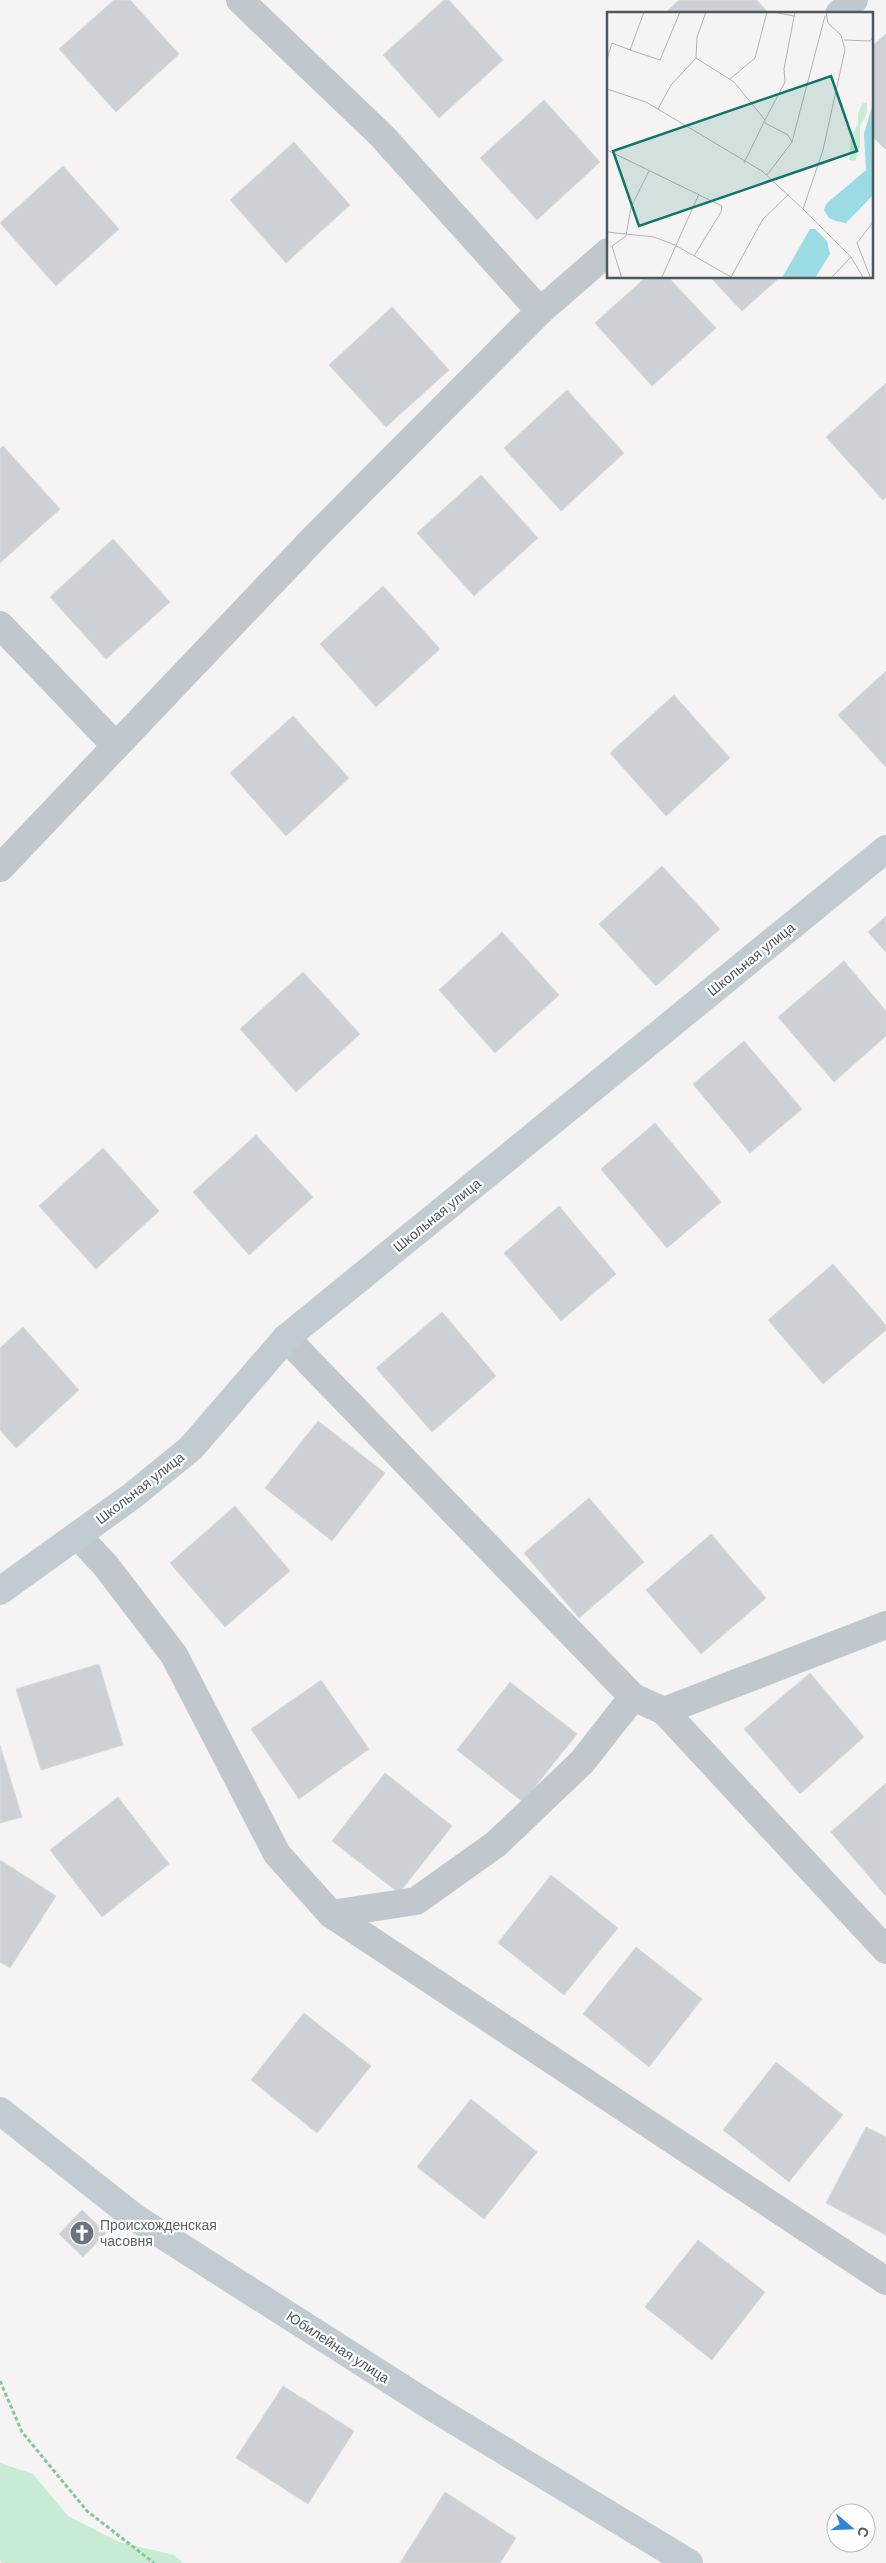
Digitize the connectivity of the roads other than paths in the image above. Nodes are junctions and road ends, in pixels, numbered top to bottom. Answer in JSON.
{"nodes":[{"id":1,"x":240,"y":0,"type":"edge"},
{"id":2,"x":854,"y":0,"type":"edge"},
{"id":3,"x":841,"y":12,"type":"edge"},
{"id":4,"x":607,"y":253,"type":"edge"},
{"id":5,"x":540,"y":311,"type":"junction"},
{"id":6,"x":0,"y":625,"type":"edge"},
{"id":7,"x":116,"y":746,"type":"junction"},
{"id":8,"x":886,"y":849,"type":"edge"},
{"id":9,"x":0,"y":868,"type":"edge"},
{"id":10,"x":286,"y":1338,"type":"junction"},
{"id":11,"x":78,"y":1536,"type":"junction"},
{"id":12,"x":0,"y":1591,"type":"edge"},
{"id":13,"x":886,"y":1625,"type":"edge"},
{"id":14,"x":633,"y":1698,"type":"junction"},
{"id":15,"x":664,"y":1711,"type":"junction"},
{"id":16,"x":331,"y":1914,"type":"junction"},
{"id":17,"x":886,"y":1950,"type":"edge"},
{"id":18,"x":0,"y":2111,"type":"edge"},
{"id":19,"x":886,"y":2281,"type":"edge"},
{"id":20,"x":689,"y":2563,"type":"edge"}],
"edges":[{"from":1,"to":5,"type":"street"},
{"from":2,"to":3,"type":"street"},
{"from":4,"to":5,"type":"street"},
{"from":5,"to":7,"type":"street"},
{"from":6,"to":7,"type":"street"},
{"from":7,"to":9,"type":"street"},
{"from":8,"to":10,"type":"street","name":"Школьная улица"},
{"from":10,"to":11,"type":"street","name":"Школьная улица"},
{"from":10,"to":14,"type":"street"},
{"from":11,"to":12,"type":"street","name":"Школьная улица"},
{"from":11,"to":16,"type":"street"},
{"from":13,"to":15,"type":"street"},
{"from":14,"to":15,"type":"street"},
{"from":14,"to":16,"type":"street"},
{"from":15,"to":17,"type":"street"},
{"from":16,"to":19,"type":"street"},
{"from":18,"to":20,"type":"street","name":"Юбилейная улица"}]}
